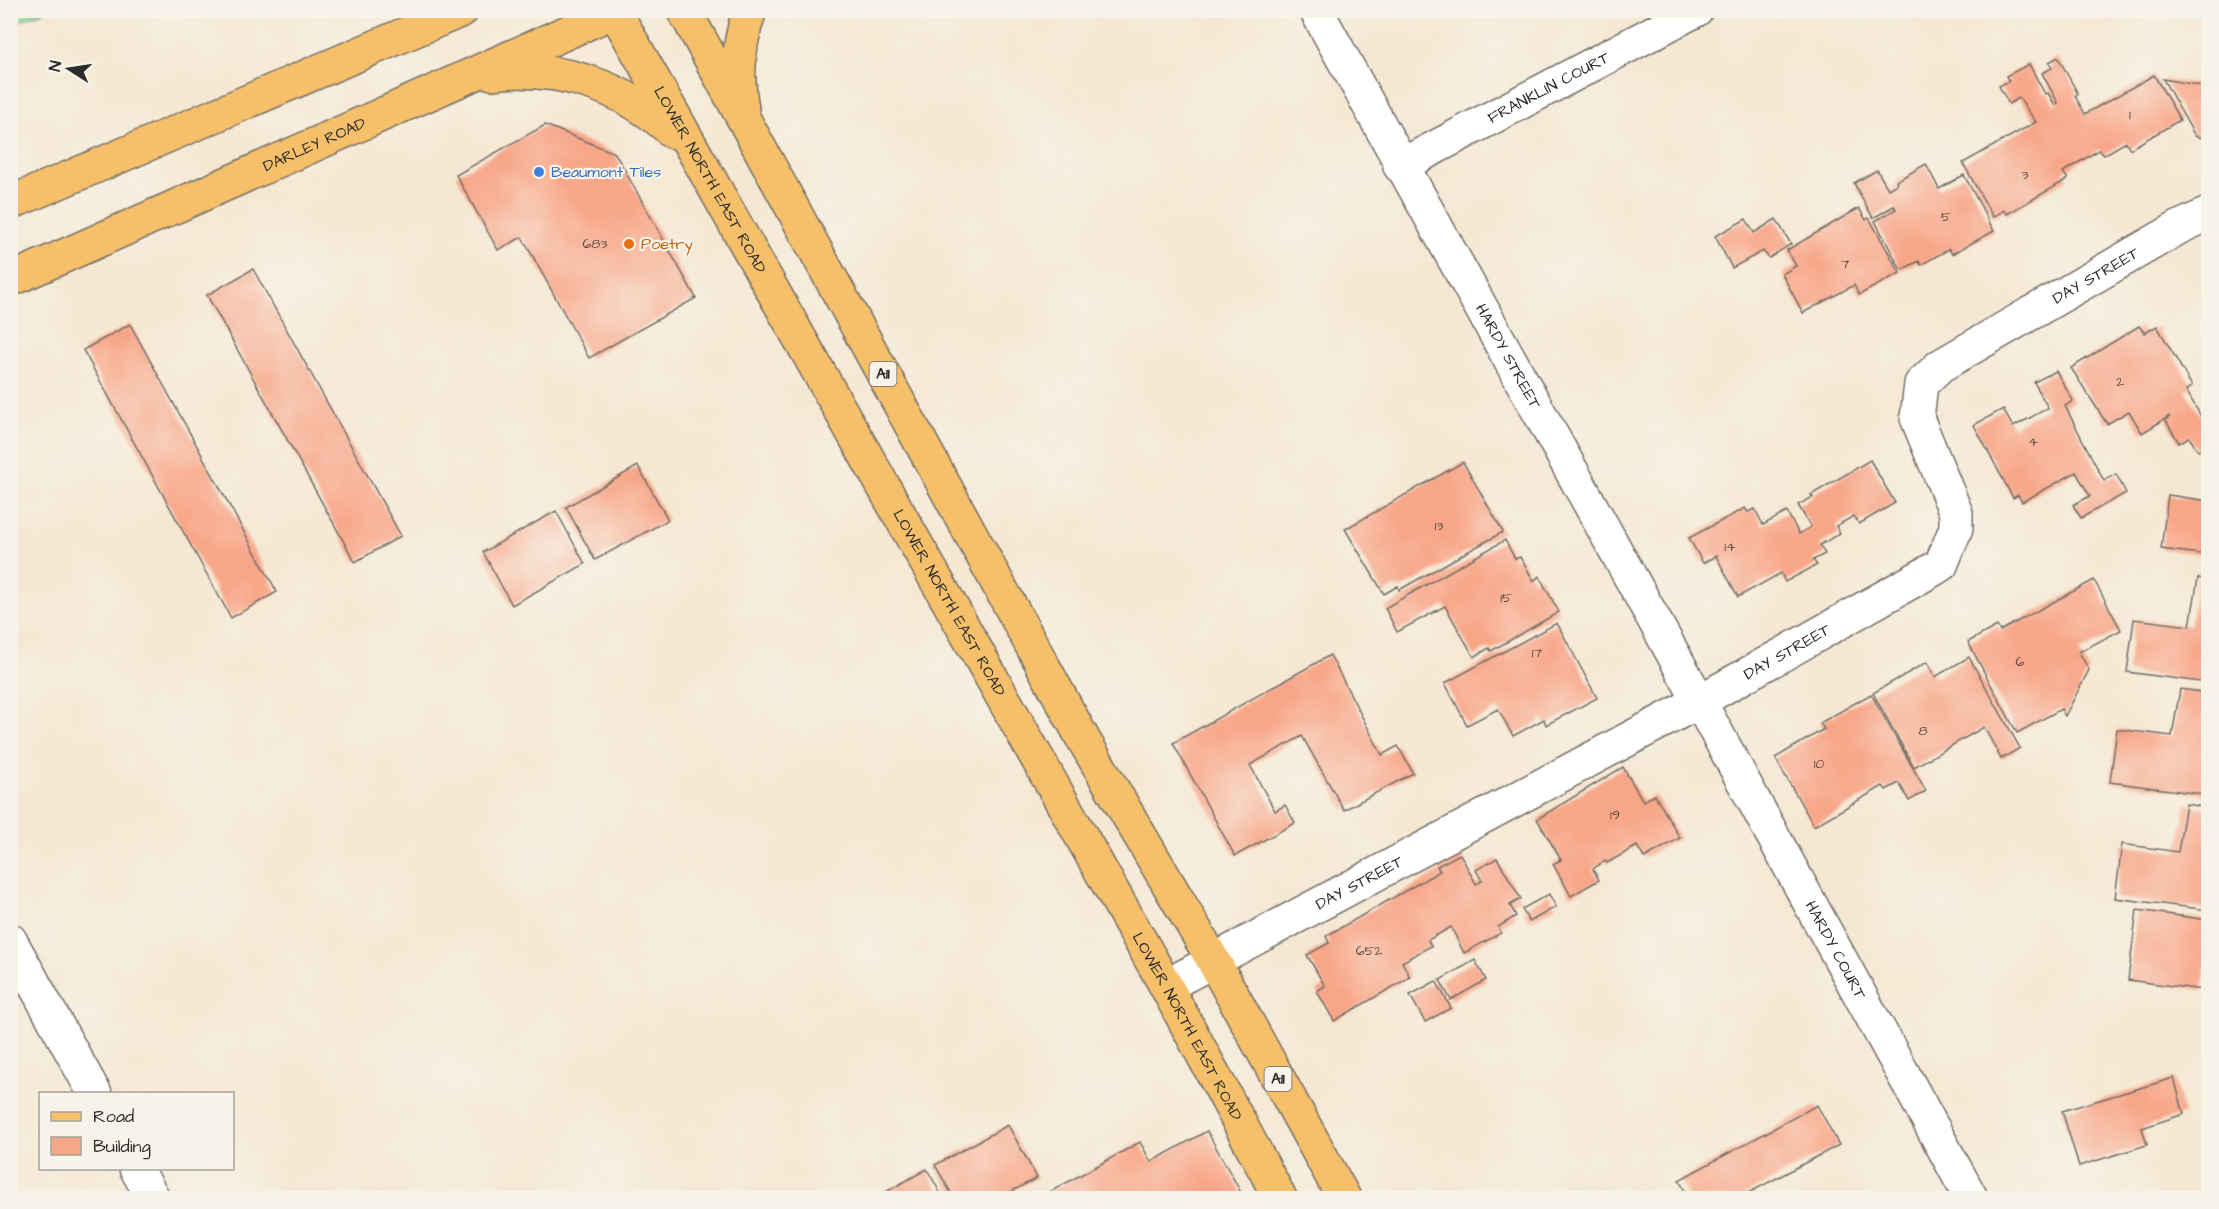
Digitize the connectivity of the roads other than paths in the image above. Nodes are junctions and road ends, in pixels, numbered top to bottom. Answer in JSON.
{"nodes":[{"id":1,"x":446,"y":10,"type":"edge"},
{"id":2,"x":462,"y":10,"type":"edge"},
{"id":3,"x":684,"y":10,"type":"edge"},
{"id":4,"x":750,"y":10,"type":"edge"},
{"id":5,"x":1316,"y":10,"type":"edge"},
{"id":6,"x":1696,"y":10,"type":"edge"},
{"id":7,"x":615,"y":11,"type":"edge"},
{"id":8,"x":412,"y":32,"type":"junction"},
{"id":9,"x":470,"y":76,"type":"junction"},
{"id":10,"x":745,"y":123,"type":"junction"},
{"id":11,"x":691,"y":151,"type":"junction"},
{"id":12,"x":1400,"y":166,"type":"junction"},
{"id":13,"x":10,"y":203,"type":"edge"},
{"id":14,"x":2208,"y":214,"type":"edge"},
{"id":15,"x":10,"y":279,"type":"edge"},
{"id":16,"x":1700,"y":701,"type":"junction"},
{"id":17,"x":10,"y":940,"type":"edge"},
{"id":18,"x":1213,"y":960,"type":"junction"},
{"id":19,"x":1166,"y":986,"type":"junction"},
{"id":20,"x":94,"y":1092,"type":"edge"},
{"id":21,"x":137,"y":1170,"type":"edge"},
{"id":22,"x":153,"y":1198,"type":"edge"},
{"id":23,"x":1280,"y":1198,"type":"edge"},
{"id":24,"x":1344,"y":1198,"type":"edge"},
{"id":25,"x":1971,"y":1198,"type":"edge"}],
"edges":[{"from":1,"to":8,"type":"main road"},
{"from":2,"to":8,"type":"main road"},
{"from":3,"to":10,"type":"main road","number":"A11"},
{"from":4,"to":10,"type":"main road"},
{"from":5,"to":12,"type":"street","name":"HARDY STREET"},
{"from":6,"to":12,"type":"street","name":"FRANKLIN COURT"},
{"from":7,"to":9,"type":"main road","name":"DARLEY ROAD"},
{"from":7,"to":11,"type":"main road","name":"LOWER NORTH EAST ROAD"},
{"from":8,"to":13,"type":"main road"},
{"from":9,"to":11,"type":"main road"},
{"from":9,"to":15,"type":"main road","name":"DARLEY ROAD"},
{"from":10,"to":18,"type":"main road","number":"A11"},
{"from":11,"to":19,"type":"main road","name":"LOWER NORTH EAST ROAD"},
{"from":12,"to":16,"type":"street","name":"HARDY STREET"},
{"from":14,"to":16,"type":"street","name":"DAY STREET"},
{"from":16,"to":18,"type":"street","name":"DAY STREET"},
{"from":16,"to":25,"type":"street","name":"HARDY COURT"},
{"from":17,"to":20,"type":"street"},
{"from":18,"to":19,"type":"street","name":"DAY STREET"},
{"from":18,"to":24,"type":"main road","number":"A11"},
{"from":19,"to":23,"type":"main road","name":"LOWER NORTH EAST ROAD"},
{"from":21,"to":22,"type":"street"}]}
